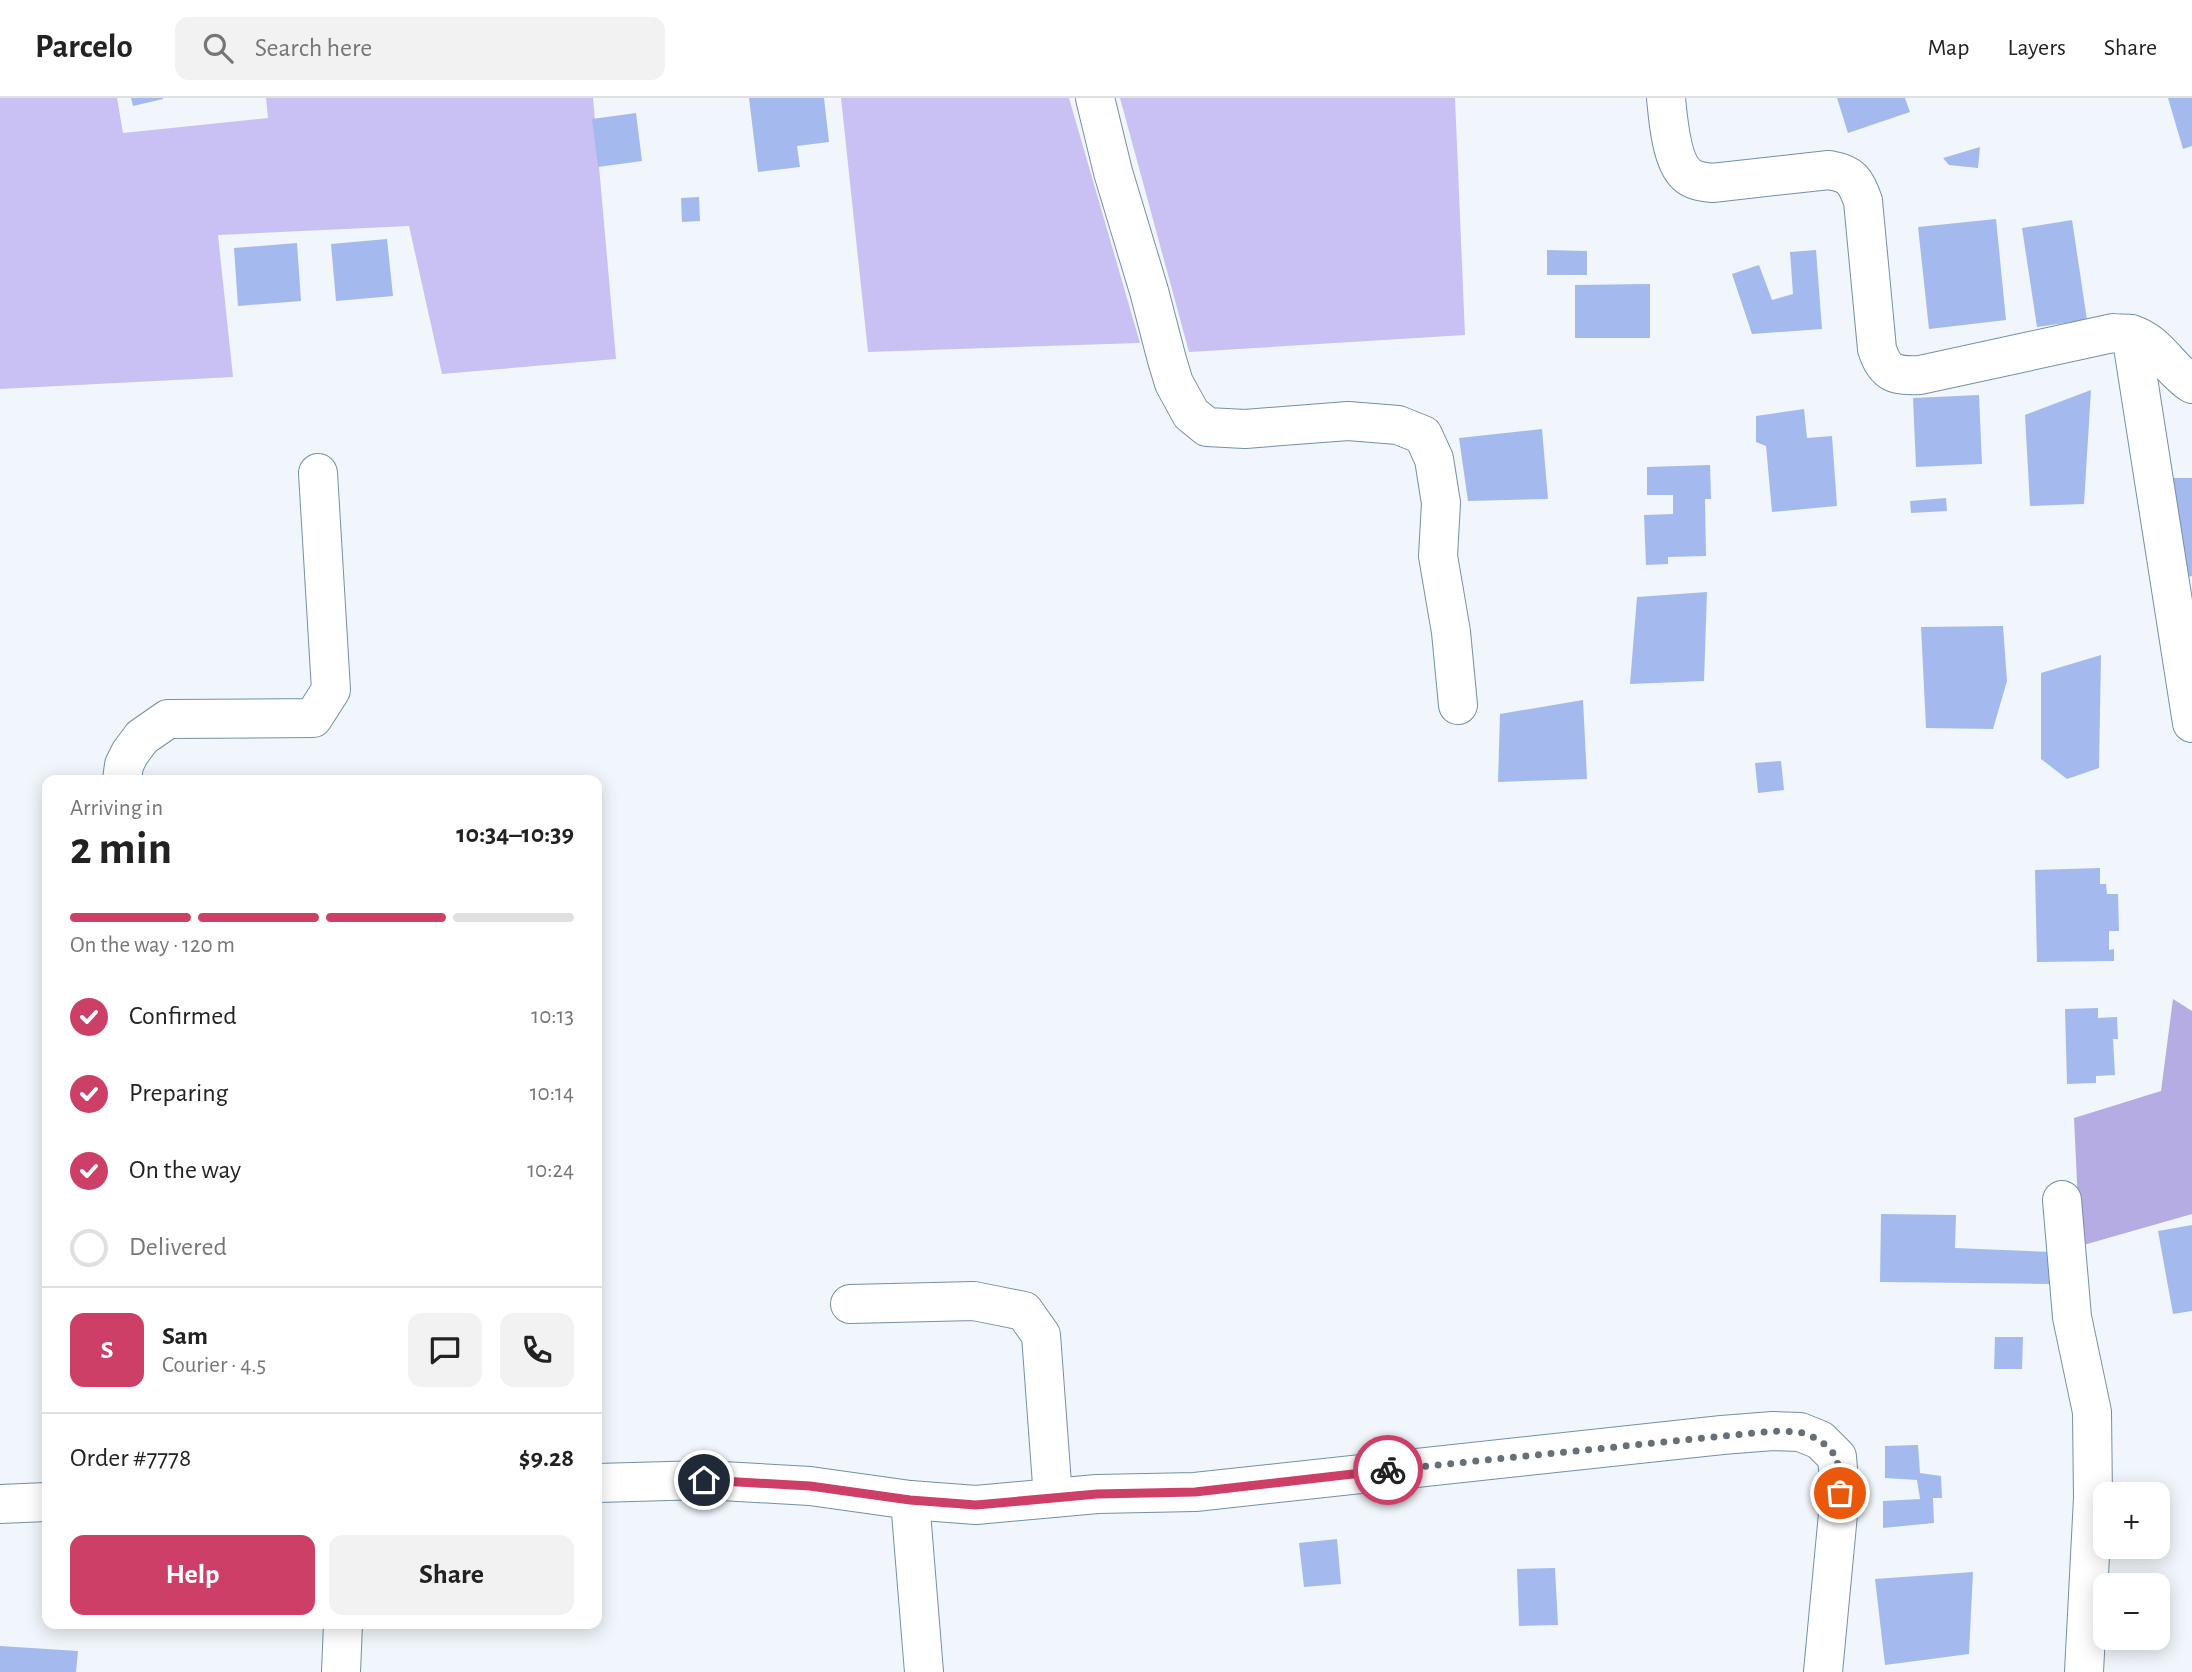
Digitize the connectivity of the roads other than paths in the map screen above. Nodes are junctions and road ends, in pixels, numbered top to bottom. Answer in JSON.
{"nodes":[{"id":1,"x":1095,"y":98,"type":"edge"},
{"id":2,"x":1665,"y":98,"type":"edge"},
{"id":3,"x":2131,"y":334,"type":"junction"},
{"id":4,"x":2192,"y":384,"type":"edge"},
{"id":5,"x":318,"y":472,"type":"dead end"},
{"id":6,"x":1458,"y":705,"type":"dead end"},
{"id":7,"x":2192,"y":723,"type":"edge"},
{"id":8,"x":123,"y":775,"type":"edge"},
{"id":9,"x":2062,"y":1200,"type":"dead end"},
{"id":10,"x":850,"y":1304,"type":"dead end"},
{"id":11,"x":602,"y":1483,"type":"edge"},
{"id":12,"x":1053,"y":1498,"type":"junction"},
{"id":13,"x":910,"y":1500,"type":"junction"},
{"id":14,"x":42,"y":1502,"type":"edge"},
{"id":15,"x":0,"y":1504,"type":"edge"},
{"id":16,"x":343,"y":1629,"type":"edge"},
{"id":17,"x":341,"y":1672,"type":"edge"},
{"id":18,"x":924,"y":1672,"type":"edge"},
{"id":19,"x":1824,"y":1672,"type":"edge"},
{"id":20,"x":2084,"y":1672,"type":"edge"}],
"edges":[{"from":1,"to":6,"type":"street"},
{"from":2,"to":3,"type":"street"},
{"from":3,"to":4,"type":"street"},
{"from":3,"to":7,"type":"street"},
{"from":5,"to":8,"type":"street"},
{"from":9,"to":20,"type":"street"},
{"from":10,"to":12,"type":"street"},
{"from":11,"to":13,"type":"street"},
{"from":12,"to":13,"type":"street"},
{"from":12,"to":19,"type":"street"},
{"from":13,"to":18,"type":"street"},
{"from":14,"to":15,"type":"street"},
{"from":16,"to":17,"type":"street"}]}
